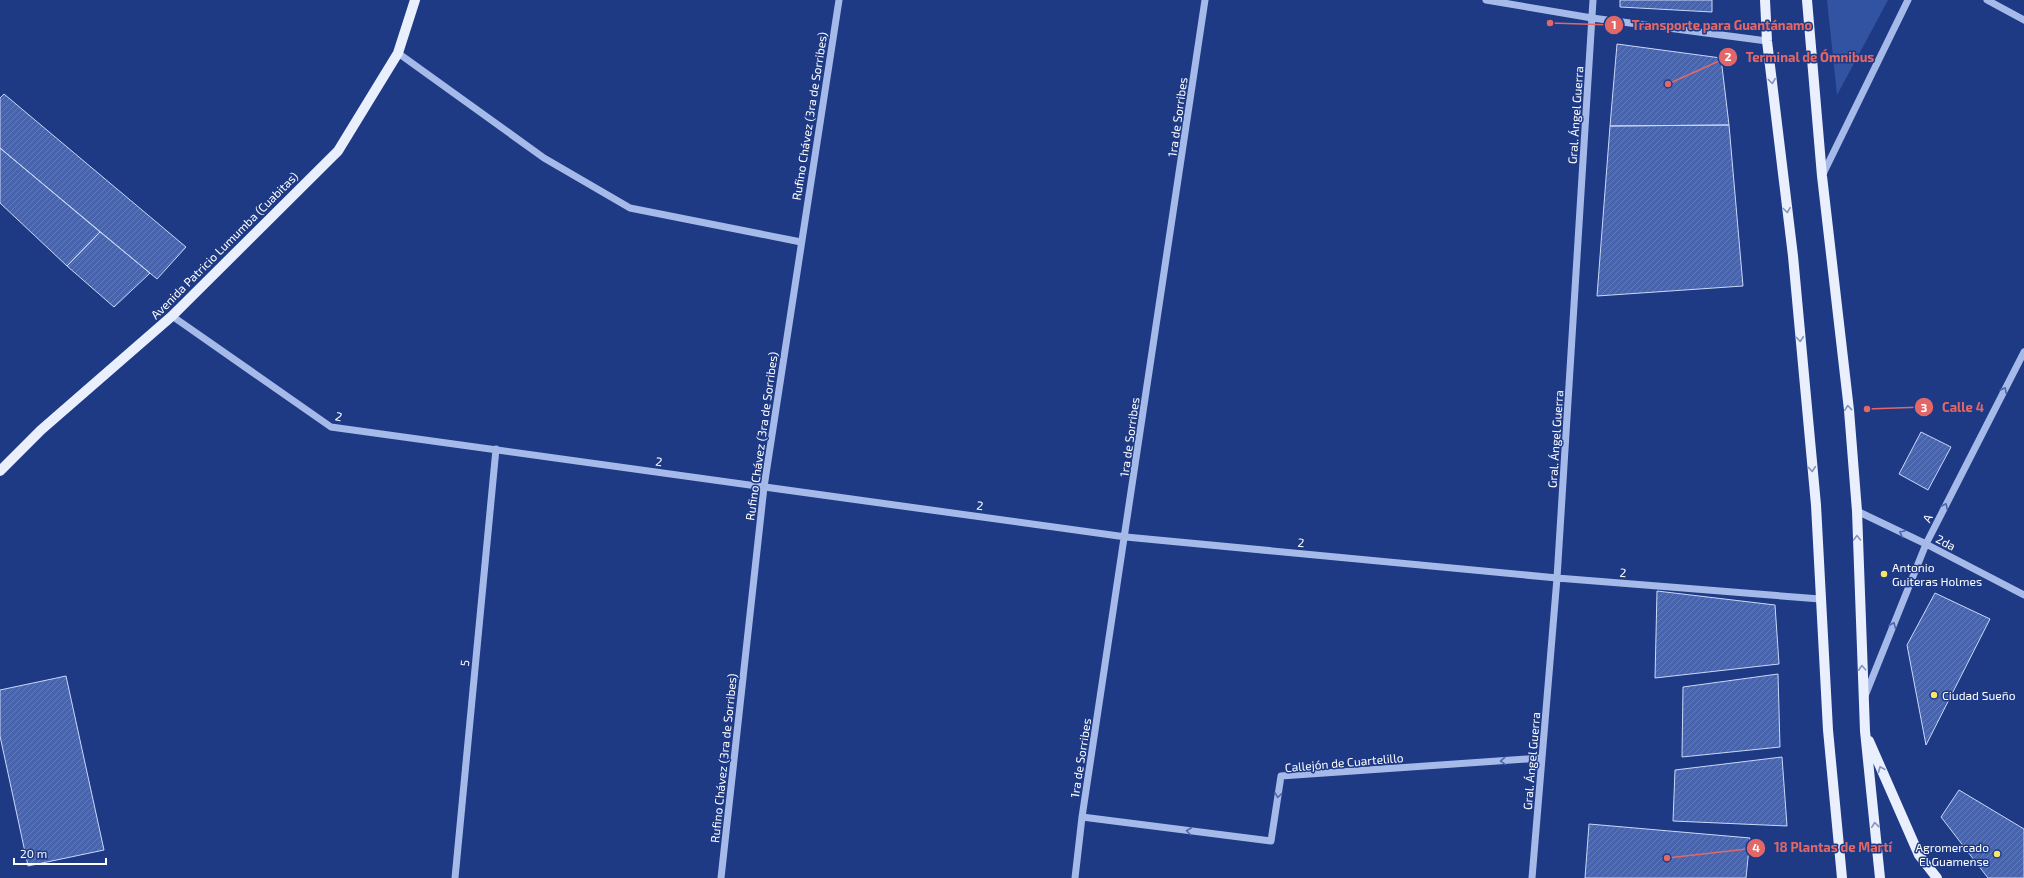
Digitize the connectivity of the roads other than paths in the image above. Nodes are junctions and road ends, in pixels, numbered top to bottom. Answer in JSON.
{"nodes":[{"id":1,"x":415,"y":0,"type":"edge"},
{"id":2,"x":839,"y":0,"type":"edge"},
{"id":3,"x":1205,"y":0,"type":"edge"},
{"id":4,"x":1486,"y":0,"type":"edge"},
{"id":5,"x":1593,"y":0,"type":"edge"},
{"id":6,"x":1765,"y":0,"type":"edge"},
{"id":7,"x":1807,"y":0,"type":"edge"},
{"id":8,"x":1908,"y":0,"type":"edge"},
{"id":9,"x":1987,"y":0,"type":"edge"},
{"id":10,"x":1592,"y":18,"type":"junction"},
{"id":11,"x":2024,"y":20,"type":"edge"},
{"id":12,"x":1767,"y":41,"type":"junction"},
{"id":13,"x":398,"y":53,"type":"junction"},
{"id":14,"x":1822,"y":176,"type":"junction"},
{"id":15,"x":800,"y":242,"type":"junction"},
{"id":16,"x":172,"y":316,"type":"junction"},
{"id":17,"x":2024,"y":352,"type":"edge"},
{"id":18,"x":496,"y":449,"type":"junction"},
{"id":19,"x":0,"y":471,"type":"edge"},
{"id":20,"x":764,"y":487,"type":"junction"},
{"id":21,"x":1857,"y":511,"type":"junction"},
{"id":22,"x":1126,"y":537,"type":"junction"},
{"id":23,"x":1926,"y":544,"type":"junction"},
{"id":24,"x":1557,"y":578,"type":"junction"},
{"id":25,"x":2024,"y":595,"type":"edge"},
{"id":26,"x":1820,"y":599,"type":"junction"},
{"id":27,"x":1863,"y":700,"type":"junction"},
{"id":28,"x":1865,"y":731,"type":"junction"},
{"id":29,"x":1542,"y":758,"type":"junction"},
{"id":30,"x":1082,"y":817,"type":"junction"},
{"id":31,"x":454,"y":878,"type":"edge"},
{"id":32,"x":721,"y":878,"type":"edge"},
{"id":33,"x":1075,"y":878,"type":"edge"},
{"id":34,"x":1532,"y":878,"type":"edge"},
{"id":35,"x":1842,"y":878,"type":"edge"},
{"id":36,"x":1880,"y":878,"type":"edge"},
{"id":37,"x":1937,"y":878,"type":"edge"}],
"edges":[{"from":1,"to":13,"type":"main road","name":"Avenida Patricio Lumumba (Cuabitas)"},
{"from":2,"to":15,"type":"street","name":"Rufino Chávez (3ra de Sorribes)"},
{"from":3,"to":22,"type":"street","name":"1ra de Sorribes"},
{"from":4,"to":10,"type":"street"},
{"from":5,"to":10,"type":"street","name":"Gral. Ángel Guerra"},
{"from":6,"to":12,"type":"main road"},
{"from":7,"to":14,"type":"main road"},
{"from":8,"to":14,"type":"street"},
{"from":9,"to":11,"type":"street"},
{"from":10,"to":12,"type":"street"},
{"from":10,"to":24,"type":"street","name":"Gral. Ángel Guerra"},
{"from":12,"to":26,"type":"main road","one_way":true},
{"from":13,"to":15,"type":"street"},
{"from":13,"to":16,"type":"main road","name":"Avenida Patricio Lumumba (Cuabitas)"},
{"from":21,"to":14,"type":"main road","one_way":true},
{"from":15,"to":20,"type":"street","name":"Rufino Chávez (3ra de Sorribes)"},
{"from":16,"to":18,"type":"street","name":"2"},
{"from":16,"to":19,"type":"main road","name":"Avenida Patricio Lumumba (Cuabitas)"},
{"from":23,"to":17,"type":"street","name":"A","one_way":true},
{"from":18,"to":20,"type":"street","name":"2"},
{"from":18,"to":31,"type":"street","name":"5"},
{"from":20,"to":22,"type":"street","name":"2"},
{"from":20,"to":32,"type":"street","name":"Rufino Chávez (3ra de Sorribes)"},
{"from":23,"to":21,"type":"street","name":"2da","one_way":true},
{"from":27,"to":21,"type":"main road","one_way":true},
{"from":22,"to":24,"type":"street","name":"2"},
{"from":22,"to":30,"type":"street","name":"1ra de Sorribes"},
{"from":23,"to":25,"type":"street","name":"2da"},
{"from":27,"to":23,"type":"street","name":"A","one_way":true},
{"from":24,"to":26,"type":"street","name":"2"},
{"from":24,"to":29,"type":"street","name":"Gral. Ángel Guerra"},
{"from":26,"to":35,"type":"main road"},
{"from":27,"to":28,"type":"main road"},
{"from":36,"to":28,"type":"main road","one_way":true},
{"from":37,"to":28,"type":"main road","one_way":true},
{"from":29,"to":30,"type":"street","name":"Callejón de Cuartelillo","one_way":true},
{"from":29,"to":34,"type":"street","name":"Gral. Ángel Guerra"},
{"from":30,"to":33,"type":"street","name":"1ra de Sorribes"}]}
